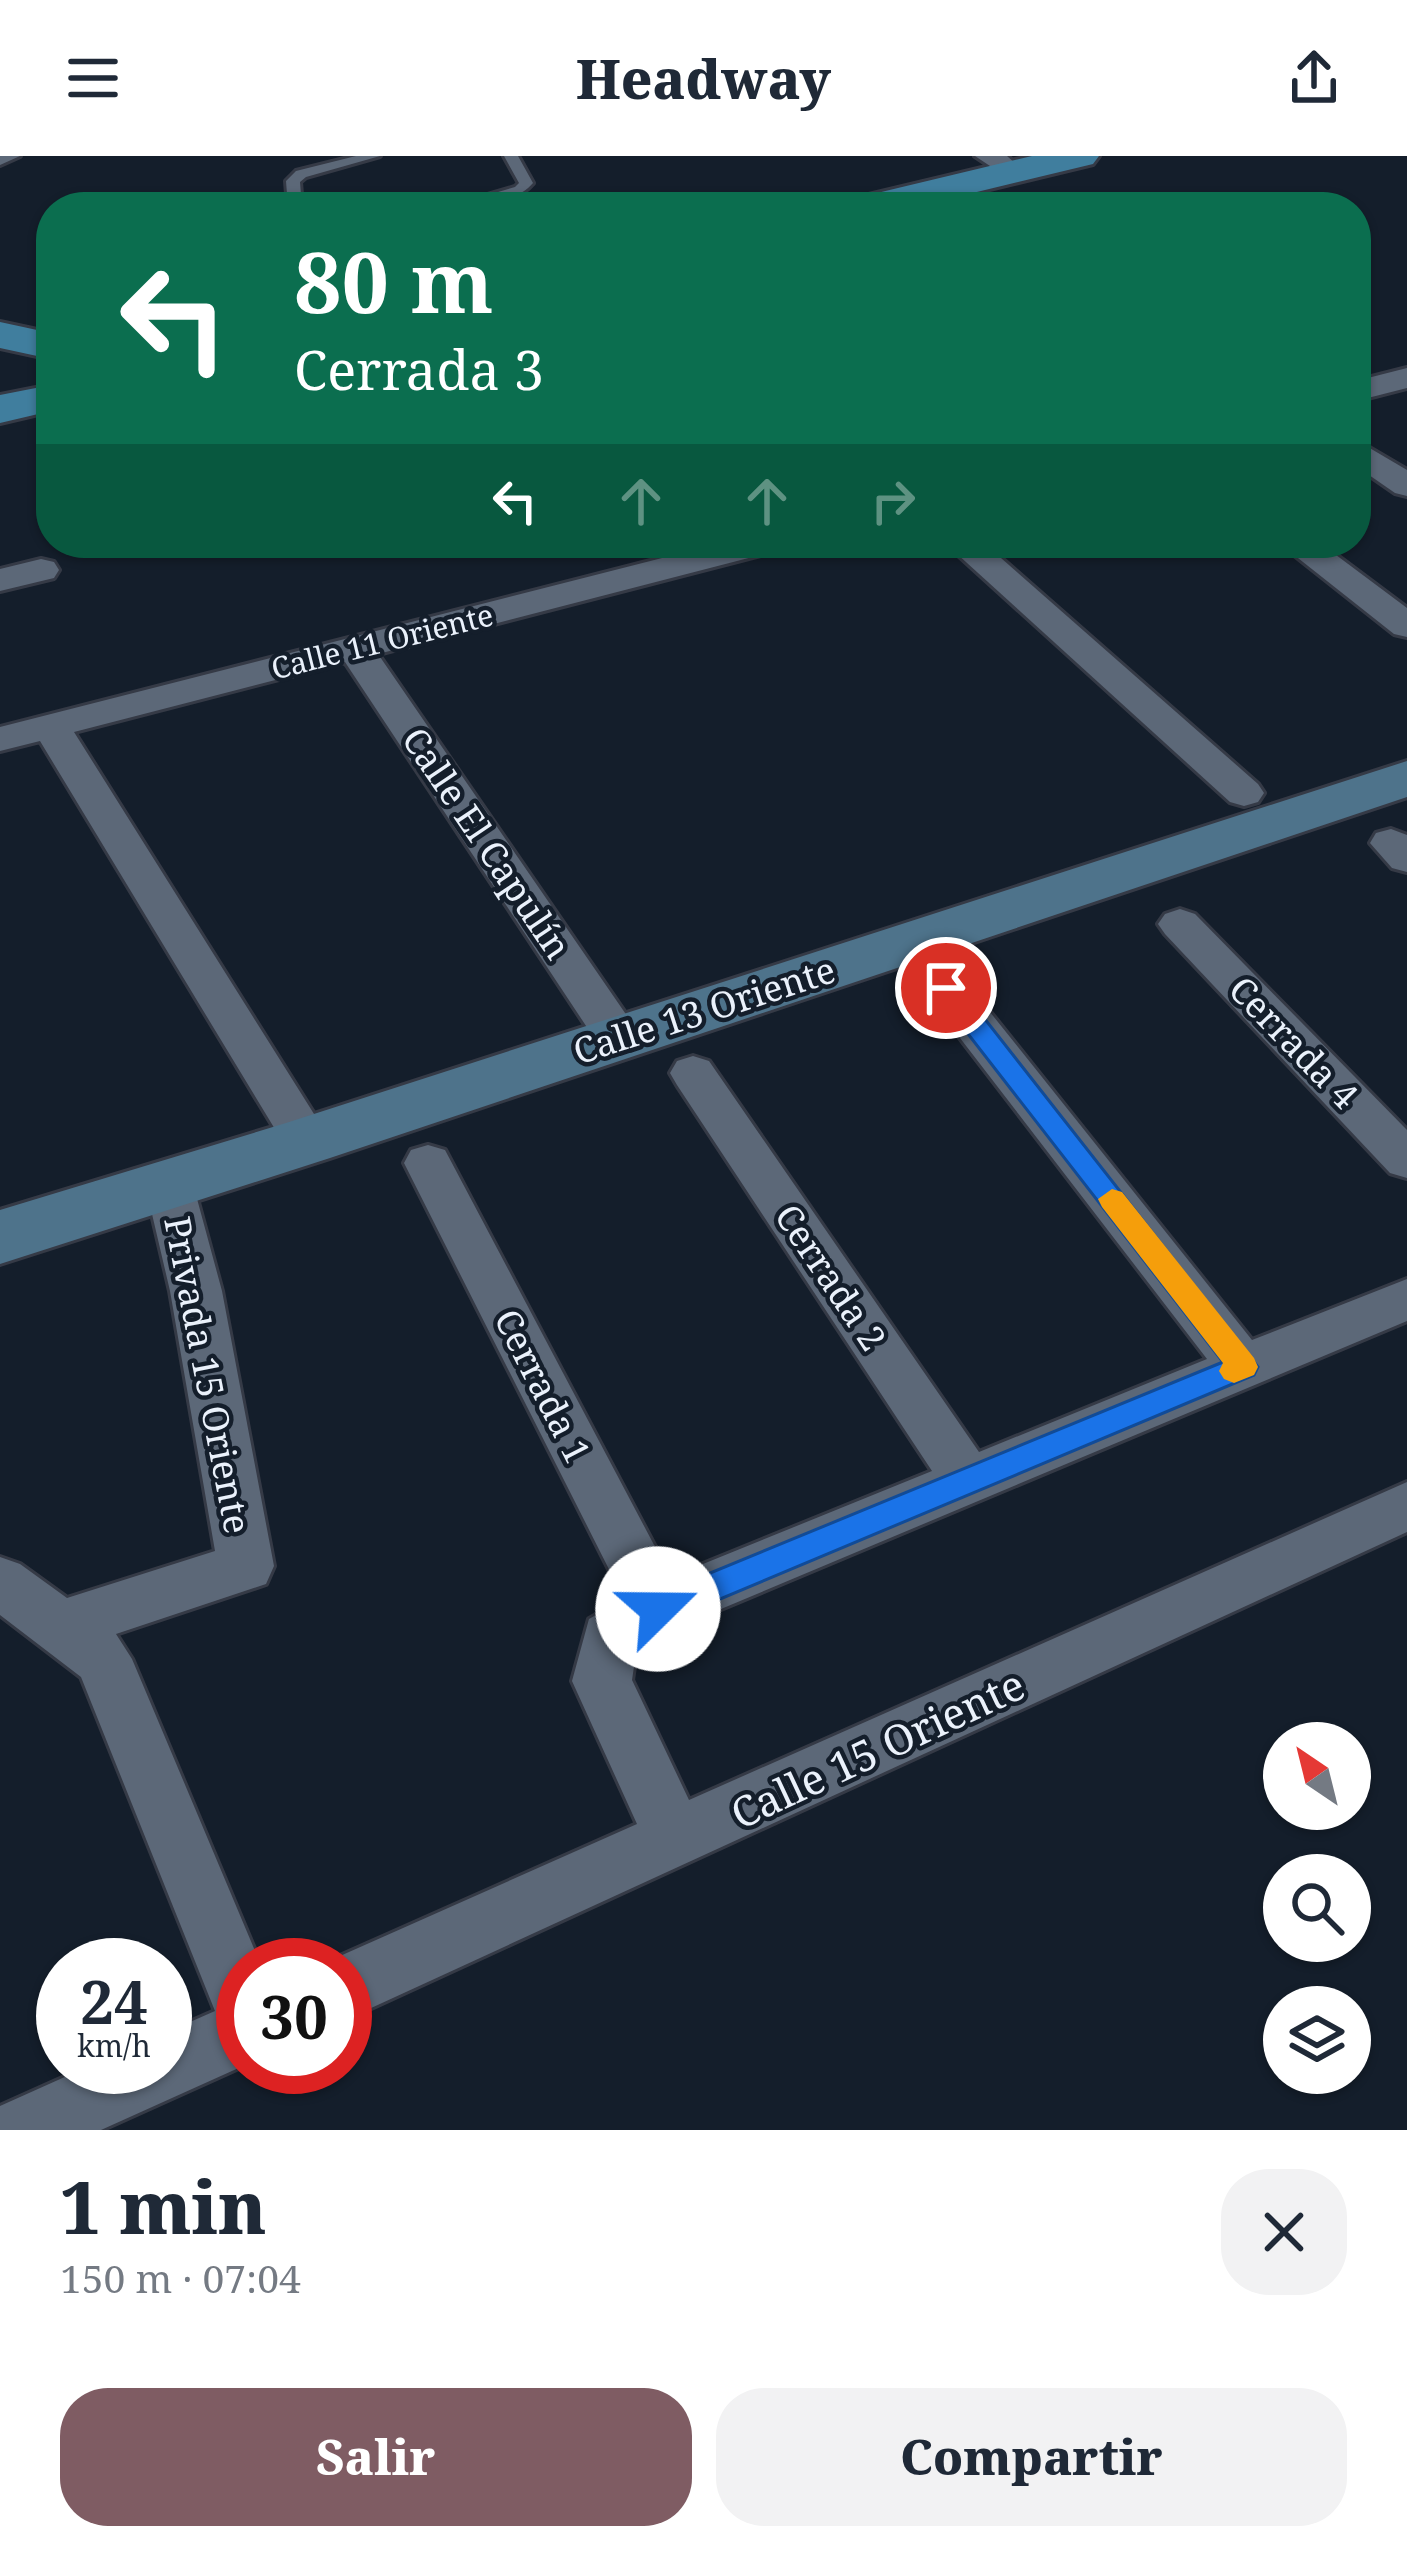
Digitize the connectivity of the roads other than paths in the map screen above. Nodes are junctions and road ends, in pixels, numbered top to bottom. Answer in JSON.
{"nodes":[{"id":1,"x":373,"y":156,"type":"edge"},
{"id":2,"x":511,"y":156,"type":"edge"},
{"id":3,"x":1080,"y":156,"type":"edge"},
{"id":4,"x":1000,"y":164,"type":"edge"},
{"id":5,"x":294,"y":192,"type":"edge"},
{"id":6,"x":512,"y":192,"type":"edge"},
{"id":7,"x":913,"y":192,"type":"edge"},
{"id":8,"x":0,"y":335,"type":"edge"},
{"id":9,"x":36,"y":343,"type":"edge"},
{"id":10,"x":1406,"y":379,"type":"edge"},
{"id":11,"x":1371,"y":387,"type":"edge"},
{"id":12,"x":36,"y":402,"type":"edge"},
{"id":13,"x":0,"y":410,"type":"edge"},
{"id":14,"x":1371,"y":461,"type":"edge"},
{"id":15,"x":1407,"y":486,"type":"edge"},
{"id":16,"x":699,"y":558,"type":"edge"},
{"id":17,"x":980,"y":558,"type":"edge"},
{"id":18,"x":1318,"y":558,"type":"edge"},
{"id":19,"x":41,"y":571,"type":"dead end"},
{"id":20,"x":0,"y":580,"type":"edge"},
{"id":21,"x":1407,"y":626,"type":"edge"},
{"id":22,"x":355,"y":648,"type":"junction"},
{"id":23,"x":51,"y":726,"type":"junction"},
{"id":24,"x":0,"y":739,"type":"edge"},
{"id":25,"x":1407,"y":778,"type":"edge"},
{"id":26,"x":1244,"y":793,"type":"dead end"},
{"id":27,"x":1180,"y":924,"type":"dead end"},
{"id":28,"x":946,"y":988,"type":"dead end"},
{"id":29,"x":618,"y":1038,"type":"junction"},
{"id":30,"x":693,"y":1073,"type":"dead end"},
{"id":31,"x":307,"y":1141,"type":"junction"},
{"id":32,"x":1407,"y":1160,"type":"edge"},
{"id":33,"x":428,"y":1163,"type":"dead end"},
{"id":34,"x":169,"y":1184,"type":"junction"},
{"id":35,"x":0,"y":1237,"type":"edge"},
{"id":36,"x":1407,"y":1299,"type":"edge"},
{"id":37,"x":1244,"y":1367,"type":"junction"},
{"id":38,"x":968,"y":1480,"type":"junction"},
{"id":39,"x":1407,"y":1506,"type":"edge"},
{"id":40,"x":0,"y":1582,"type":"edge"},
{"id":41,"x":658,"y":1609,"type":"junction"},
{"id":42,"x":59,"y":1627,"type":"junction"},
{"id":43,"x":676,"y":1840,"type":"junction"},
{"id":44,"x":218,"y":1938,"type":"edge"},
{"id":45,"x":372,"y":1975,"type":"edge"},
{"id":46,"x":105,"y":2094,"type":"edge"},
{"id":47,"x":24,"y":2130,"type":"edge"}],
"edges":[{"from":1,"to":5,"type":"lane"},
{"from":2,"to":6,"type":"lane"},
{"from":3,"to":4,"type":"main road"},
{"from":4,"to":7,"type":"main road"},
{"from":8,"to":9,"type":"main road"},
{"from":10,"to":11,"type":"street"},
{"from":12,"to":13,"type":"main road"},
{"from":14,"to":15,"type":"street"},
{"from":16,"to":22,"type":"street","name":"Calle 11 Oriente"},
{"from":17,"to":26,"type":"street"},
{"from":18,"to":21,"type":"street"},
{"from":19,"to":20,"type":"street"},
{"from":22,"to":23,"type":"street","name":"Calle 11 Oriente"},
{"from":22,"to":29,"type":"street","name":"Calle El Capulín"},
{"from":23,"to":24,"type":"street","name":"Calle 11 Oriente"},
{"from":23,"to":31,"type":"street"},
{"from":25,"to":29,"type":"street","name":"Calle 13 Oriente"},
{"from":27,"to":32,"type":"street","name":"Cerrada 4"},
{"from":28,"to":37,"type":"street"},
{"from":29,"to":31,"type":"street","name":"Calle 13 Oriente"},
{"from":30,"to":38,"type":"street","name":"Cerrada 2"},
{"from":31,"to":34,"type":"street","name":"Calle 13 Oriente"},
{"from":33,"to":41,"type":"street","name":"Cerrada 1"},
{"from":34,"to":35,"type":"street","name":"Calle 13 Oriente"},
{"from":34,"to":42,"type":"street","name":"Privada 15 Oriente"},
{"from":36,"to":37,"type":"street"},
{"from":37,"to":38,"type":"street"},
{"from":38,"to":41,"type":"street"},
{"from":39,"to":43,"type":"street","name":"Calle 15 Oriente"},
{"from":40,"to":42,"type":"street"},
{"from":41,"to":43,"type":"street"},
{"from":42,"to":44,"type":"street"},
{"from":43,"to":45,"type":"street","name":"Calle 15 Oriente"},
{"from":46,"to":47,"type":"street"}]}
